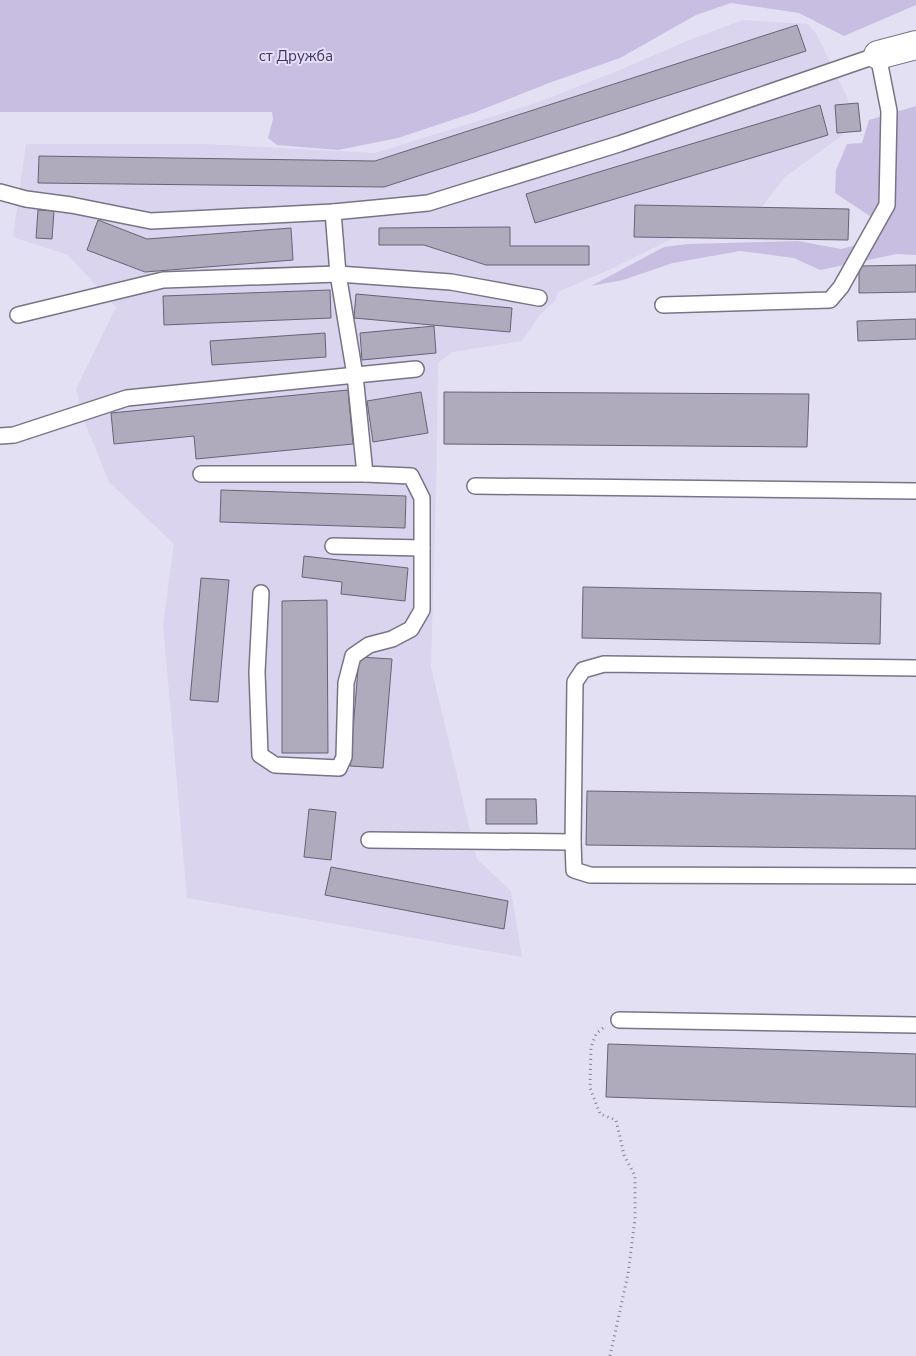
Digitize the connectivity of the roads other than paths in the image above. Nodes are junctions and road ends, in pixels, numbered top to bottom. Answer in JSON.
{"nodes":[{"id":1,"x":916,"y":45,"type":"edge"},
{"id":2,"x":878,"y":55,"type":"junction"},
{"id":3,"x":0,"y":192,"type":"edge"},
{"id":4,"x":333,"y":212,"type":"junction"},
{"id":5,"x":338,"y":274,"type":"junction"},
{"id":6,"x":539,"y":298,"type":"dead end"},
{"id":7,"x":663,"y":305,"type":"dead end"},
{"id":8,"x":18,"y":315,"type":"dead end"},
{"id":9,"x":416,"y":369,"type":"dead end"},
{"id":10,"x":355,"y":375,"type":"junction"},
{"id":11,"x":0,"y":436,"type":"edge"},
{"id":12,"x":201,"y":474,"type":"dead end"},
{"id":13,"x":365,"y":474,"type":"junction"},
{"id":14,"x":475,"y":486,"type":"dead end"},
{"id":15,"x":916,"y":491,"type":"edge"},
{"id":16,"x":333,"y":546,"type":"dead end"},
{"id":17,"x":422,"y":548,"type":"junction"},
{"id":18,"x":261,"y":593,"type":"dead end"},
{"id":19,"x":916,"y":668,"type":"edge"},
{"id":20,"x":369,"y":840,"type":"dead end"},
{"id":21,"x":573,"y":842,"type":"junction"},
{"id":22,"x":916,"y":876,"type":"edge"},
{"id":23,"x":619,"y":1020,"type":"road end"},
{"id":24,"x":916,"y":1025,"type":"edge"}],
"edges":[{"from":1,"to":2,"type":"street"},
{"from":2,"to":4,"type":"lane"},
{"from":2,"to":7,"type":"lane"},
{"from":3,"to":4,"type":"lane"},
{"from":4,"to":5,"type":"lane"},
{"from":5,"to":6,"type":"lane"},
{"from":5,"to":8,"type":"lane"},
{"from":5,"to":10,"type":"lane"},
{"from":9,"to":10,"type":"lane"},
{"from":10,"to":11,"type":"lane"},
{"from":10,"to":13,"type":"lane"},
{"from":12,"to":13,"type":"lane"},
{"from":13,"to":17,"type":"lane"},
{"from":14,"to":15,"type":"lane"},
{"from":16,"to":17,"type":"lane"},
{"from":17,"to":18,"type":"lane"},
{"from":19,"to":21,"type":"lane"},
{"from":20,"to":21,"type":"lane"},
{"from":21,"to":22,"type":"lane"},
{"from":23,"to":24,"type":"lane"}]}
